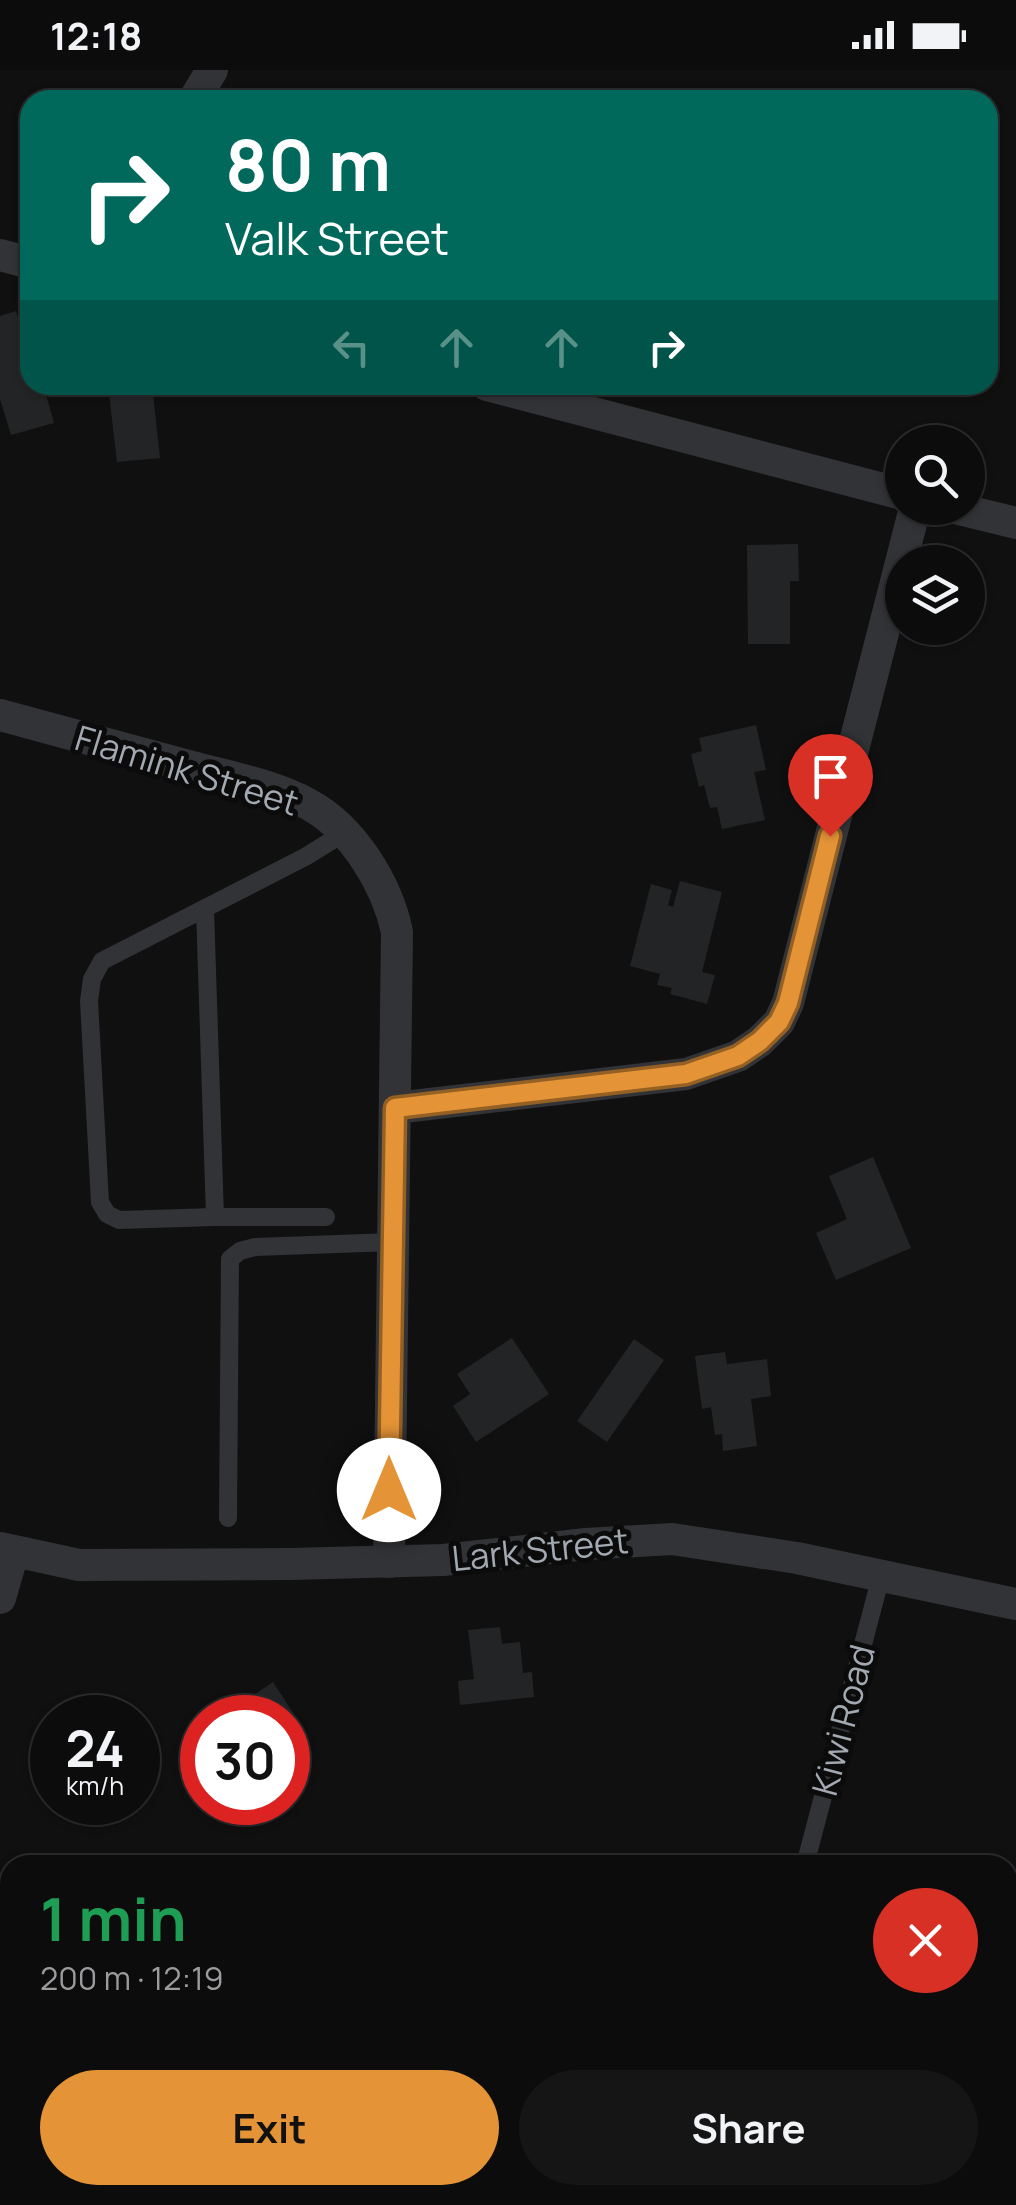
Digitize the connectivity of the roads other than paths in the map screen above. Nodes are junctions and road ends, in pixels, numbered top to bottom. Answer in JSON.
{"nodes":[{"id":1,"x":525,"y":395,"type":"edge"},
{"id":2,"x":885,"y":490,"type":"edge"},
{"id":3,"x":985,"y":515,"type":"edge"},
{"id":4,"x":1016,"y":523,"type":"edge"},
{"id":5,"x":911,"y":525,"type":"edge"},
{"id":6,"x":0,"y":715,"type":"edge"},
{"id":7,"x":344,"y":834,"type":"junction"},
{"id":8,"x":205,"y":909,"type":"junction"},
{"id":9,"x":395,"y":1108,"type":"junction"},
{"id":10,"x":216,"y":1217,"type":"junction"},
{"id":11,"x":326,"y":1217,"type":"dead end"},
{"id":12,"x":392,"y":1242,"type":"junction"},
{"id":13,"x":228,"y":1518,"type":"dead end"},
{"id":14,"x":6,"y":1551,"type":"edge"},
{"id":15,"x":389,"y":1562,"type":"junction"},
{"id":16,"x":881,"y":1576,"type":"junction"},
{"id":17,"x":0,"y":1598,"type":"edge"},
{"id":18,"x":1016,"y":1604,"type":"edge"},
{"id":19,"x":808,"y":1855,"type":"edge"}],
"edges":[{"from":1,"to":2,"type":"street"},
{"from":3,"to":4,"type":"street"},
{"from":5,"to":9,"type":"street"},
{"from":6,"to":7,"type":"street","name":"Flamink Street"},
{"from":7,"to":8,"type":"lane"},
{"from":7,"to":9,"type":"street","name":"Flamink Street"},
{"from":8,"to":10,"type":"lane"},
{"from":8,"to":10,"type":"lane"},
{"from":9,"to":12,"type":"street","name":"Flamink Street"},
{"from":10,"to":11,"type":"lane"},
{"from":12,"to":13,"type":"lane"},
{"from":12,"to":15,"type":"street","name":"Flamink Street"},
{"from":14,"to":15,"type":"street","name":"Lark Street"},
{"from":14,"to":17,"type":"street"},
{"from":15,"to":16,"type":"street","name":"Lark Street"},
{"from":16,"to":18,"type":"street","name":"Lark Street"},
{"from":16,"to":19,"type":"lane","name":"Kiwi Road"}]}
